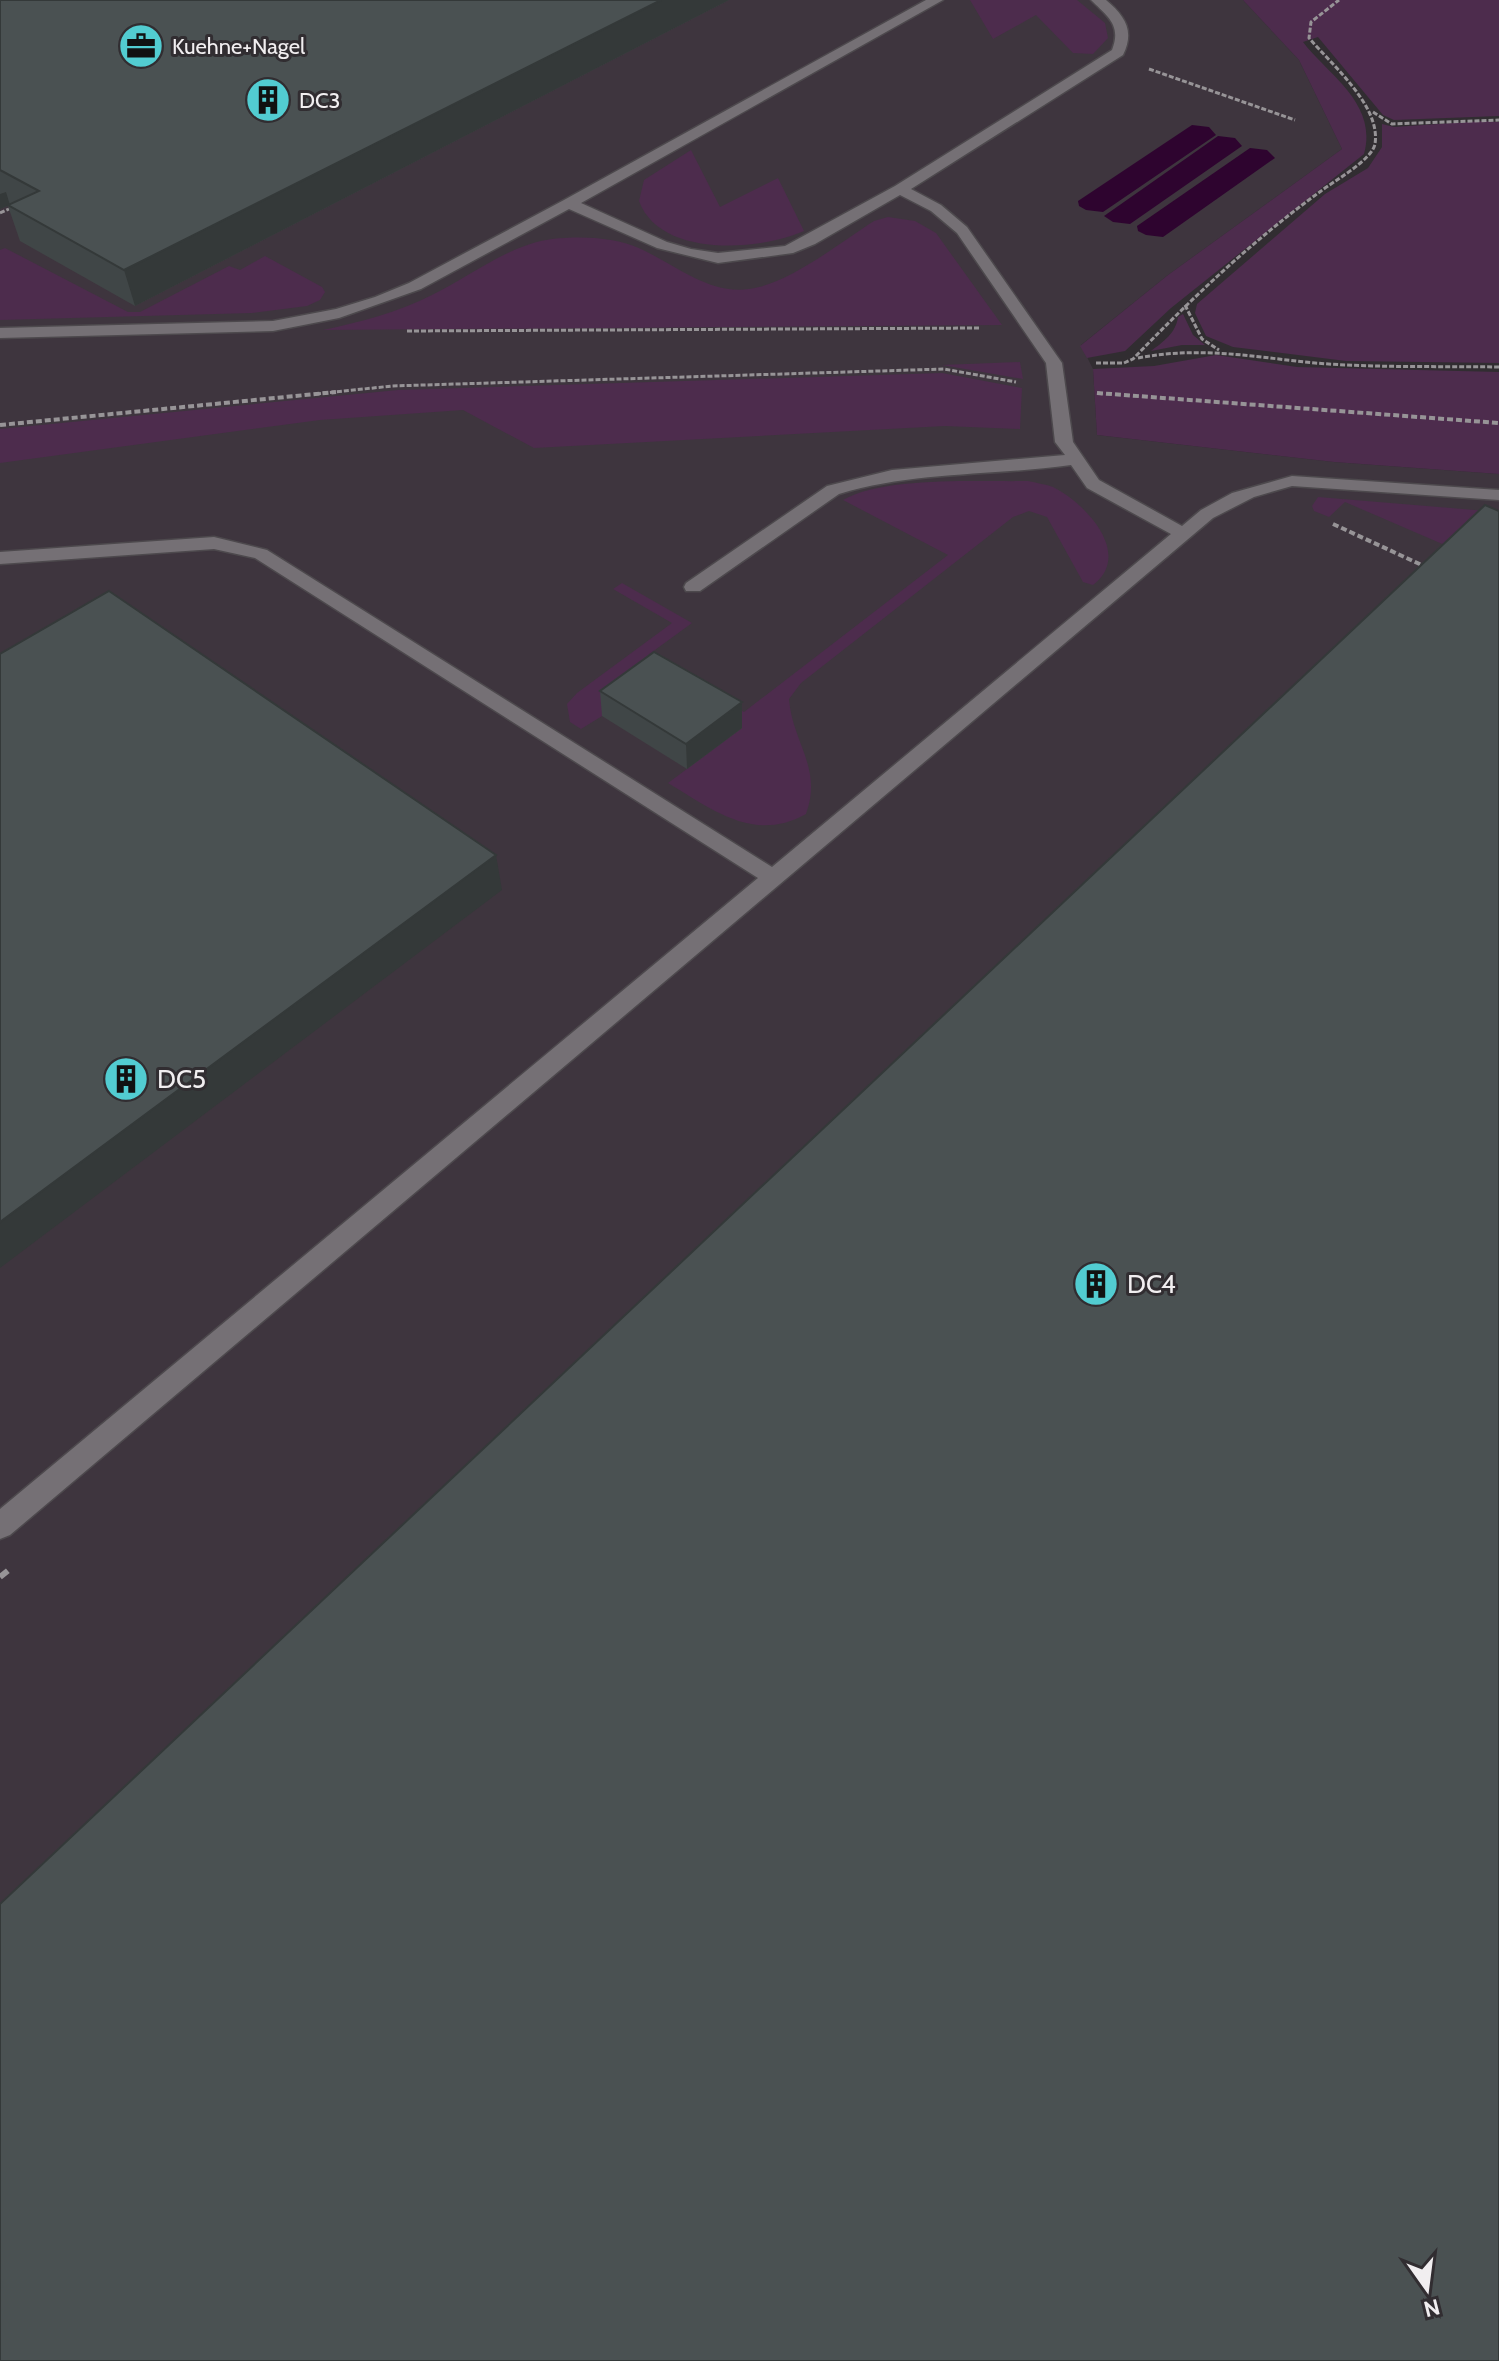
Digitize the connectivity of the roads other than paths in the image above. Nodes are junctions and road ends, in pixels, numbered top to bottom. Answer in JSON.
{"nodes":[{"id":1,"x":936,"y":0,"type":"edge"},
{"id":2,"x":1098,"y":0,"type":"edge"},
{"id":3,"x":900,"y":189,"type":"junction"},
{"id":4,"x":569,"y":203,"type":"junction"},
{"id":5,"x":0,"y":333,"type":"edge"},
{"id":6,"x":1075,"y":459,"type":"junction"},
{"id":7,"x":1499,"y":495,"type":"edge"},
{"id":8,"x":1184,"y":534,"type":"junction"},
{"id":9,"x":0,"y":558,"type":"edge"},
{"id":10,"x":693,"y":587,"type":"dead end"},
{"id":11,"x":774,"y":878,"type":"junction"},
{"id":12,"x":0,"y":1526,"type":"edge"}],
"edges":[{"from":1,"to":4,"type":"lane"},
{"from":2,"to":3,"type":"lane"},
{"from":3,"to":4,"type":"lane"},
{"from":3,"to":6,"type":"lane"},
{"from":4,"to":5,"type":"lane"},
{"from":6,"to":8,"type":"lane"},
{"from":6,"to":10,"type":"lane"},
{"from":7,"to":8,"type":"lane"},
{"from":8,"to":11,"type":"lane"},
{"from":9,"to":11,"type":"lane"},
{"from":11,"to":12,"type":"lane"}]}
